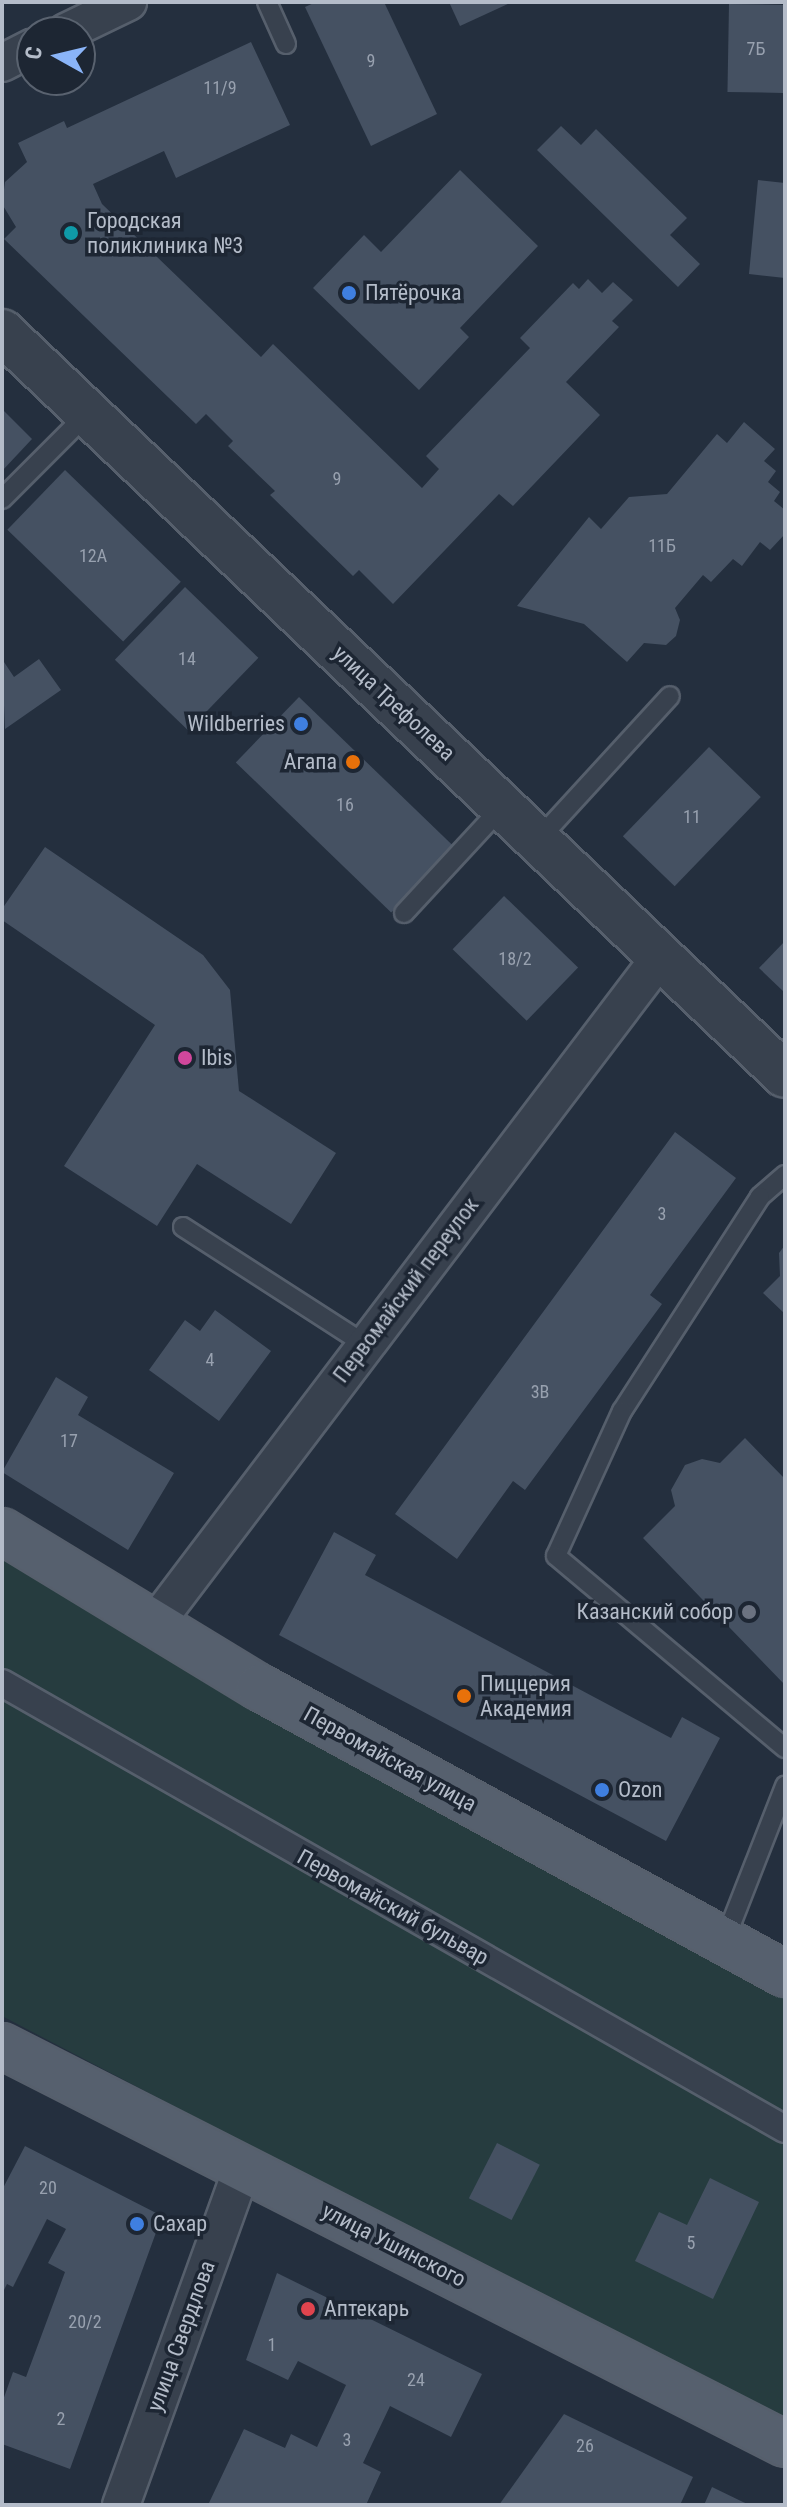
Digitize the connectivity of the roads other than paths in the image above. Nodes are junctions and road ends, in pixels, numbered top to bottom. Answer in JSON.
{"nodes":[{"id":1,"x":128,"y":2,"type":"edge"},
{"id":2,"x":267,"y":2,"type":"edge"},
{"id":3,"x":96,"y":17,"type":"edge"},
{"id":4,"x":286,"y":44,"type":"dead end"},
{"id":5,"x":2,"y":332,"type":"edge"},
{"id":6,"x":88,"y":413,"type":"junction"},
{"id":7,"x":2,"y":499,"type":"edge"},
{"id":8,"x":670,"y":696,"type":"dead end"},
{"id":9,"x":503,"y":807,"type":"junction"},
{"id":10,"x":538,"y":840,"type":"junction"},
{"id":11,"x":404,"y":913,"type":"dead end"},
{"id":12,"x":661,"y":956,"type":"junction"},
{"id":13,"x":785,"y":1075,"type":"edge"},
{"id":14,"x":785,"y":1175,"type":"edge"},
{"id":15,"x":183,"y":1227,"type":"dead end"},
{"id":16,"x":366,"y":1345,"type":"junction"},
{"id":17,"x":2,"y":1531,"type":"edge"},
{"id":18,"x":154,"y":1625,"type":"junction"},
{"id":19,"x":2,"y":1683,"type":"edge"},
{"id":20,"x":785,"y":1748,"type":"edge"},
{"id":21,"x":785,"y":1786,"type":"edge"},
{"id":22,"x":724,"y":1942,"type":"junction"},
{"id":23,"x":785,"y":1974,"type":"edge"},
{"id":24,"x":2,"y":2046,"type":"edge"},
{"id":25,"x":785,"y":2129,"type":"edge"},
{"id":26,"x":242,"y":2168,"type":"junction"},
{"id":27,"x":785,"y":2444,"type":"edge"},
{"id":28,"x":121,"y":2505,"type":"edge"}],
"edges":[{"from":1,"to":3,"type":"street"},
{"from":2,"to":4,"type":"lane"},
{"from":5,"to":6,"type":"street","name":"улица Трефолева"},
{"from":6,"to":7,"type":"lane"},
{"from":6,"to":9,"type":"street","name":"улица Трефолева"},
{"from":8,"to":10,"type":"lane"},
{"from":9,"to":10,"type":"street","name":"улица Трефолева"},
{"from":9,"to":11,"type":"lane"},
{"from":10,"to":12,"type":"street","name":"улица Трефолева"},
{"from":12,"to":13,"type":"street","name":"улица Трефолева"},
{"from":12,"to":16,"type":"street","name":"Первомайский переулок"},
{"from":14,"to":20,"type":"lane"},
{"from":15,"to":16,"type":"lane"},
{"from":16,"to":18,"type":"street","name":"Первомайский переулок"},
{"from":17,"to":18,"type":"main road","name":"Первомайская улица"},
{"from":18,"to":22,"type":"main road","name":"Первомайская улица"},
{"from":19,"to":25,"type":"street","name":"Первомайский бульвар"},
{"from":21,"to":22,"type":"lane"},
{"from":22,"to":23,"type":"main road","name":"Первомайская улица"},
{"from":24,"to":26,"type":"main road","name":"улица Ушинского"},
{"from":26,"to":27,"type":"main road","name":"улица Ушинского"},
{"from":26,"to":28,"type":"street","name":"улица Свердлова"}]}
